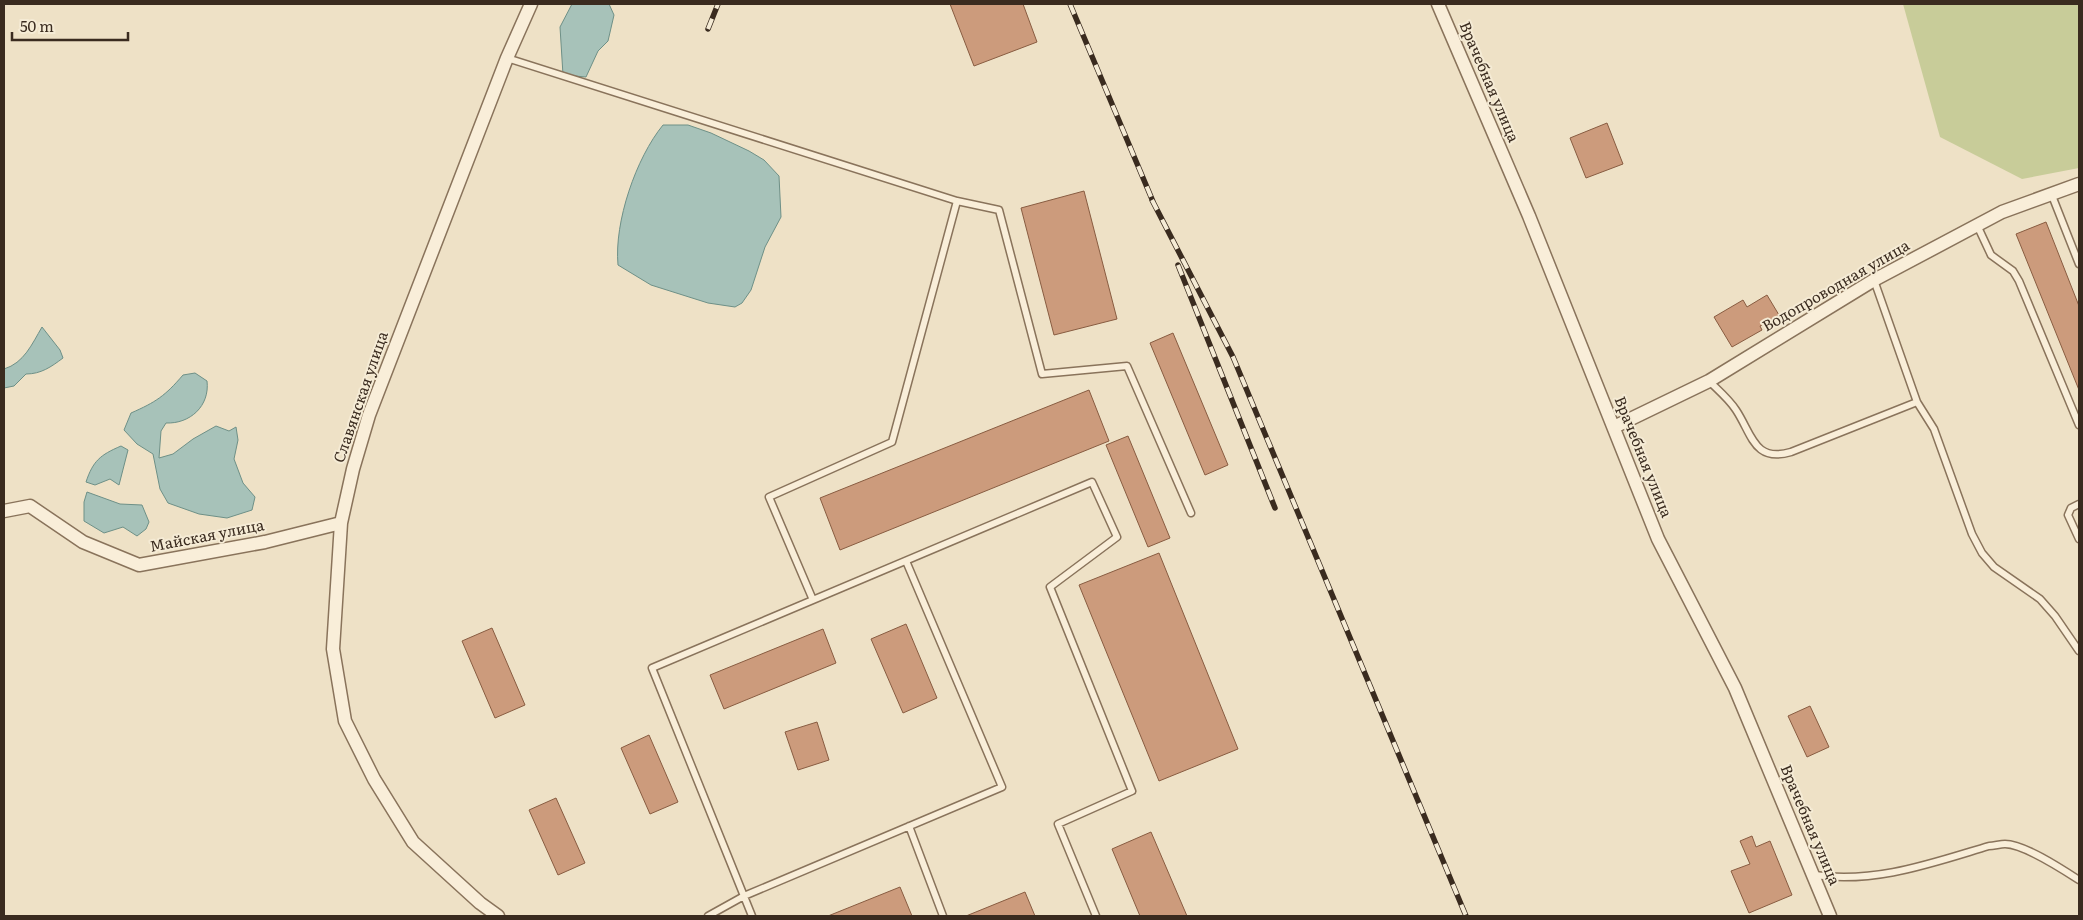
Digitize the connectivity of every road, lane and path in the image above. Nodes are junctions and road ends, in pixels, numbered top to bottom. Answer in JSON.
{"nodes":[{"id":1,"x":531,"y":4,"type":"edge"},
{"id":2,"x":1438,"y":4,"type":"edge"},
{"id":3,"x":507,"y":58,"type":"junction"},
{"id":4,"x":2079,"y":184,"type":"edge"},
{"id":5,"x":2051,"y":193,"type":"junction"},
{"id":6,"x":957,"y":202,"type":"junction"},
{"id":7,"x":1977,"y":225,"type":"junction"},
{"id":8,"x":2079,"y":264,"type":"edge"},
{"id":9,"x":1874,"y":280,"type":"junction"},
{"id":10,"x":1709,"y":380,"type":"junction"},
{"id":11,"x":1917,"y":402,"type":"junction"},
{"id":12,"x":2079,"y":425,"type":"edge"},
{"id":13,"x":1614,"y":427,"type":"junction"},
{"id":14,"x":2079,"y":504,"type":"edge"},
{"id":15,"x":4,"y":511,"type":"edge"},
{"id":16,"x":1191,"y":513,"type":"dead end"},
{"id":17,"x":341,"y":523,"type":"junction"},
{"id":18,"x":2079,"y":539,"type":"edge"},
{"id":19,"x":906,"y":561,"type":"junction"},
{"id":20,"x":812,"y":600,"type":"junction"},
{"id":21,"x":2079,"y":652,"type":"edge"},
{"id":22,"x":909,"y":826,"type":"junction"},
{"id":23,"x":1814,"y":875,"type":"junction"},
{"id":24,"x":2079,"y":880,"type":"edge"},
{"id":25,"x":744,"y":896,"type":"junction"},
{"id":26,"x":498,"y":916,"type":"edge"},
{"id":27,"x":708,"y":916,"type":"edge"},
{"id":28,"x":752,"y":916,"type":"edge"},
{"id":29,"x":943,"y":916,"type":"edge"},
{"id":30,"x":1096,"y":916,"type":"edge"},
{"id":31,"x":1830,"y":916,"type":"edge"}],
"edges":[{"from":1,"to":3,"type":"street","name":"Славянская улица"},
{"from":2,"to":13,"type":"street","name":"Врачебная улица"},
{"from":3,"to":6,"type":"lane"},
{"from":3,"to":17,"type":"street","name":"Славянская улица"},
{"from":4,"to":5,"type":"street","name":"Водопроводная улица"},
{"from":5,"to":7,"type":"street","name":"Водопроводная улица"},
{"from":5,"to":8,"type":"lane"},
{"from":6,"to":16,"type":"lane"},
{"from":6,"to":20,"type":"lane"},
{"from":7,"to":9,"type":"street","name":"Водопроводная улица"},
{"from":7,"to":12,"type":"lane"},
{"from":9,"to":10,"type":"street","name":"Водопроводная улица"},
{"from":9,"to":11,"type":"lane"},
{"from":10,"to":11,"type":"lane"},
{"from":10,"to":13,"type":"street","name":"Водопроводная улица"},
{"from":11,"to":21,"type":"lane"},
{"from":13,"to":23,"type":"street","name":"Врачебная улица"},
{"from":14,"to":18,"type":"lane"},
{"from":15,"to":17,"type":"street","name":"Майская улица"},
{"from":17,"to":26,"type":"street","name":"Славянская улица"},
{"from":19,"to":20,"type":"lane"},
{"from":19,"to":22,"type":"lane"},
{"from":19,"to":30,"type":"lane"},
{"from":20,"to":25,"type":"lane"},
{"from":22,"to":25,"type":"lane"},
{"from":22,"to":29,"type":"lane"},
{"from":23,"to":24,"type":"lane"},
{"from":23,"to":31,"type":"street","name":"Врачебная улица"},
{"from":25,"to":27,"type":"lane"},
{"from":25,"to":28,"type":"lane"}]}
